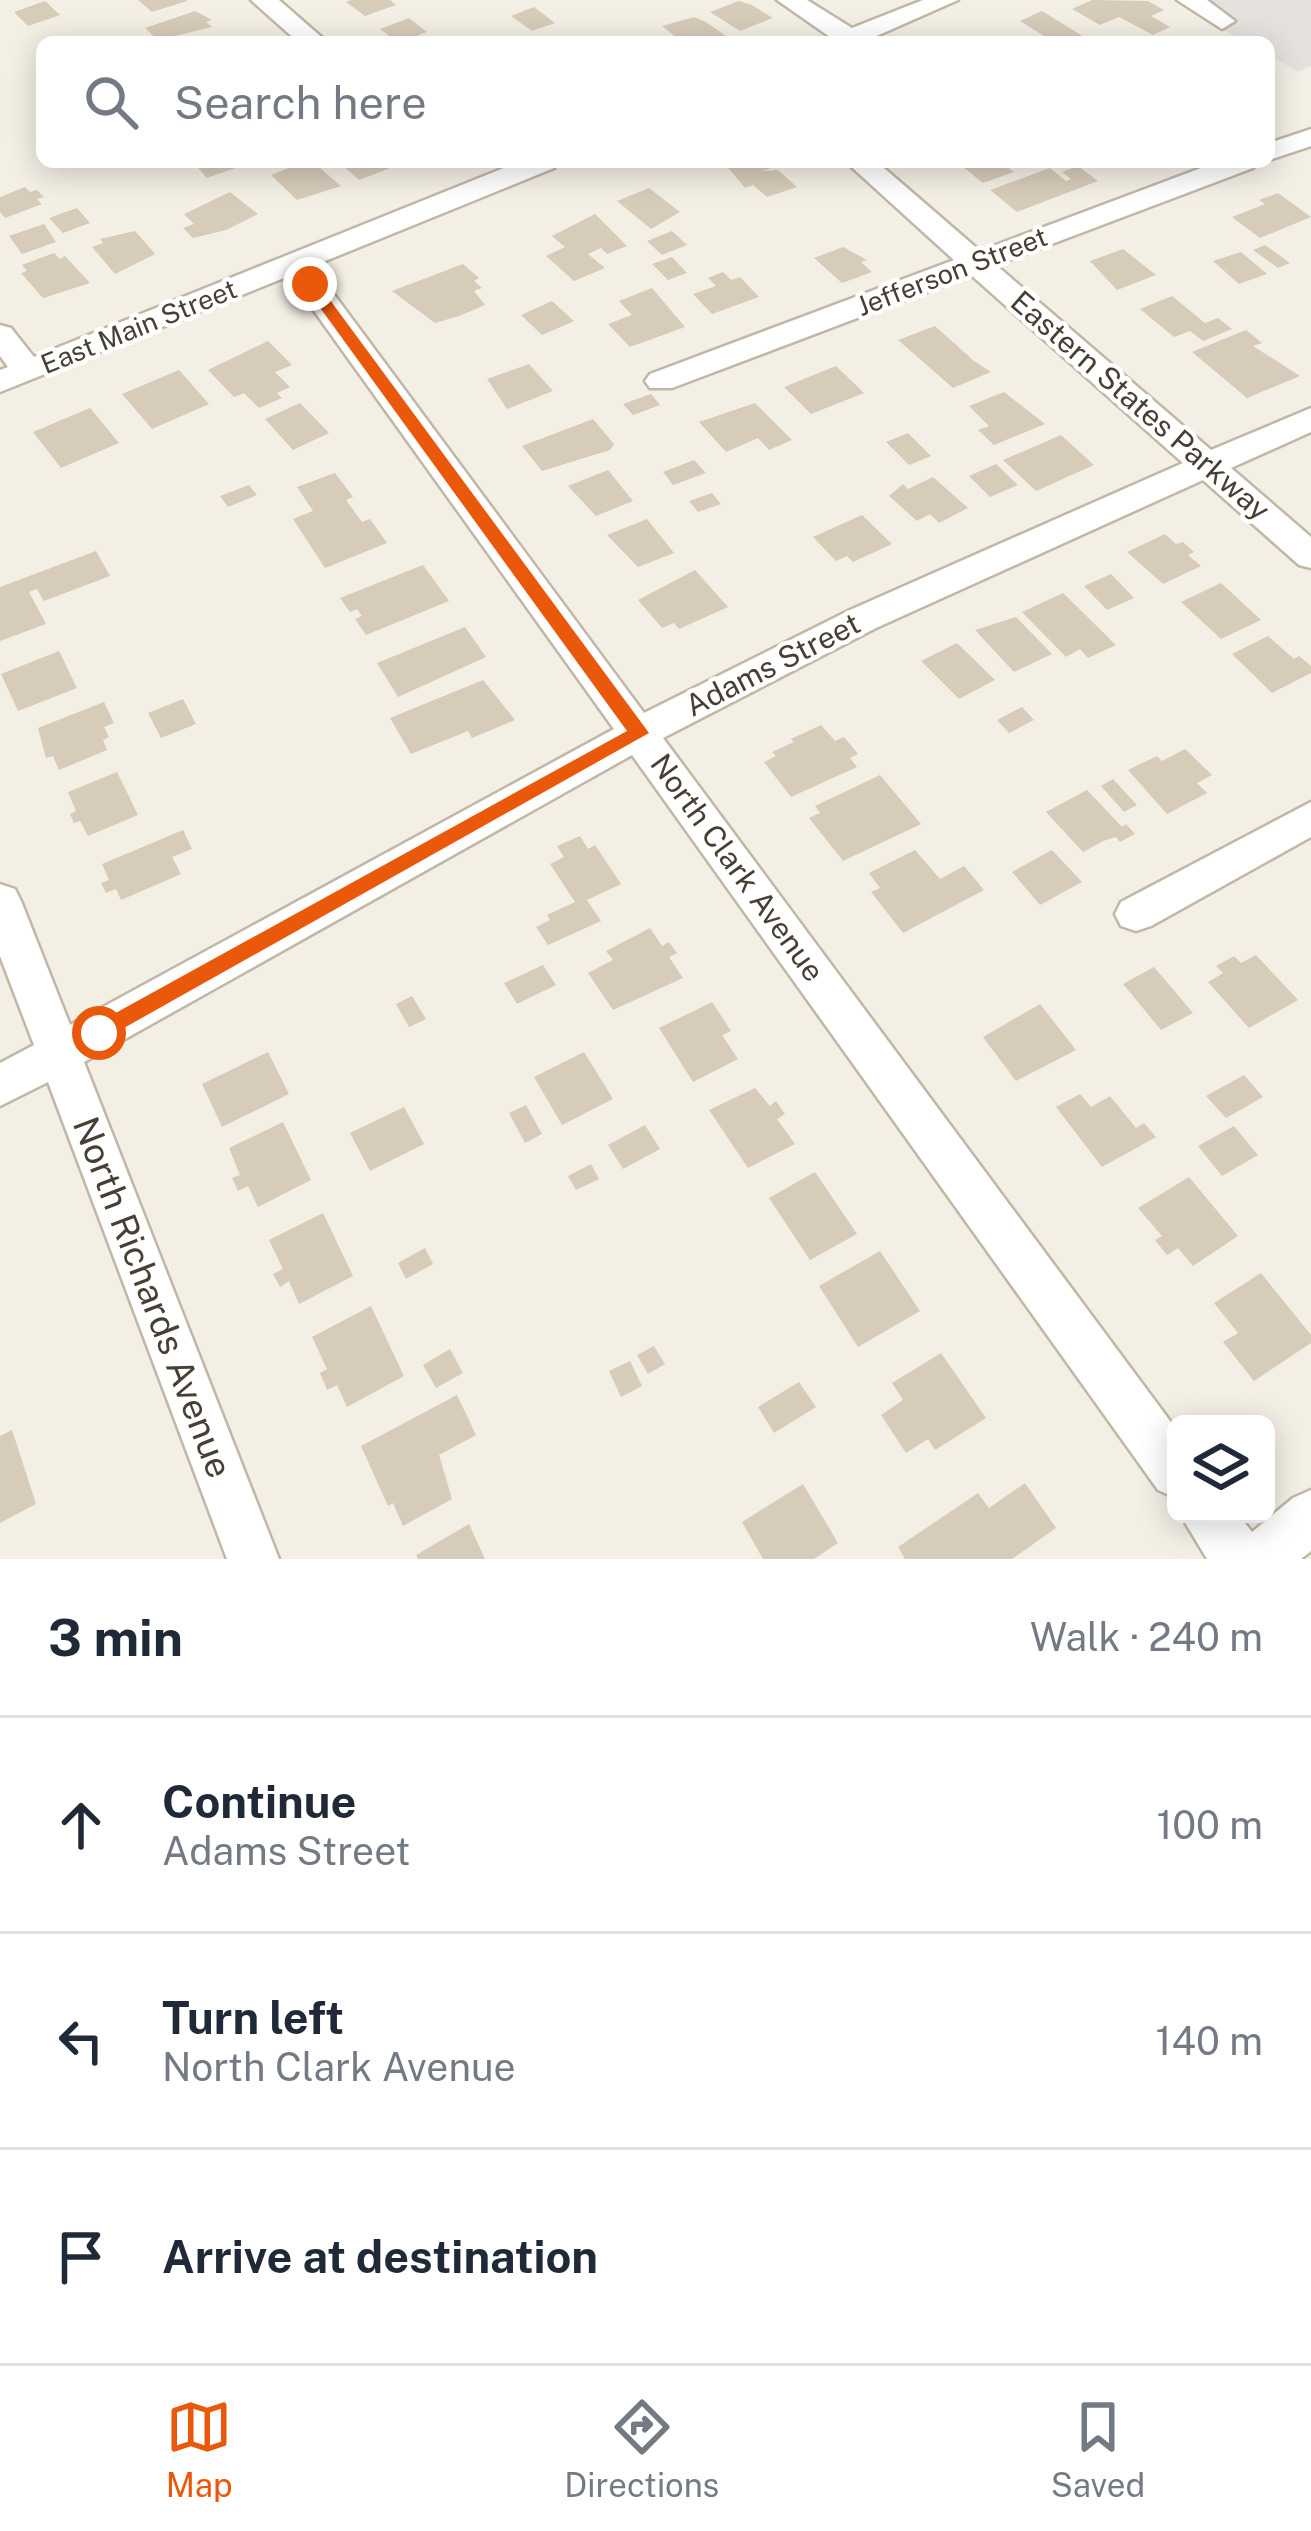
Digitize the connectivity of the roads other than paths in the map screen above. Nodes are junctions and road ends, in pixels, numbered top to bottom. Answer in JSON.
{"nodes":[{"id":1,"x":264,"y":0,"type":"edge"},
{"id":2,"x":790,"y":0,"type":"edge"},
{"id":3,"x":945,"y":0,"type":"edge"},
{"id":4,"x":1190,"y":0,"type":"edge"},
{"id":5,"x":1222,"y":21,"type":"dead end"},
{"id":6,"x":307,"y":36,"type":"edge"},
{"id":7,"x":839,"y":36,"type":"edge"},
{"id":8,"x":854,"y":36,"type":"edge"},
{"id":9,"x":1311,"y":136,"type":"edge"},
{"id":10,"x":1275,"y":150,"type":"edge"},
{"id":11,"x":466,"y":168,"type":"edge"},
{"id":12,"x":529,"y":168,"type":"edge"},
{"id":13,"x":867,"y":168,"type":"edge"},
{"id":14,"x":1228,"y":168,"type":"edge"},
{"id":15,"x":487,"y":185,"type":"junction"},
{"id":16,"x":976,"y":263,"type":"junction"},
{"id":17,"x":296,"y":264,"type":"junction"},
{"id":18,"x":0,"y":335,"type":"edge"},
{"id":19,"x":14,"y":376,"type":"edge"},
{"id":20,"x":661,"y":381,"type":"dead end"},
{"id":21,"x":1311,"y":419,"type":"edge"},
{"id":22,"x":1206,"y":465,"type":"junction"},
{"id":23,"x":1311,"y":556,"type":"edge"},
{"id":24,"x":639,"y":733,"type":"junction"},
{"id":25,"x":1311,"y":818,"type":"edge"},
{"id":26,"x":0,"y":901,"type":"edge"},
{"id":27,"x":1136,"y":914,"type":"dead end"},
{"id":28,"x":60,"y":1054,"type":"junction"},
{"id":29,"x":0,"y":1086,"type":"edge"},
{"id":30,"x":1167,"y":1460,"type":"edge"},
{"id":31,"x":1311,"y":1516,"type":"edge"},
{"id":32,"x":1213,"y":1523,"type":"edge"},
{"id":33,"x":253,"y":1559,"type":"edge"},
{"id":34,"x":1239,"y":1559,"type":"edge"},
{"id":35,"x":1262,"y":1559,"type":"edge"}],
"edges":[{"from":1,"to":6,"type":"street"},
{"from":2,"to":7,"type":"street"},
{"from":3,"to":8,"type":"street"},
{"from":4,"to":5,"type":"street"},
{"from":9,"to":10,"type":"street"},
{"from":11,"to":15,"type":"street"},
{"from":12,"to":15,"type":"street","name":"East Main Street"},
{"from":13,"to":16,"type":"street","name":"Eastern States Parkway"},
{"from":14,"to":16,"type":"street","name":"Jefferson Street"},
{"from":15,"to":17,"type":"street","name":"East Main Street"},
{"from":16,"to":20,"type":"street","name":"Jefferson Street"},
{"from":16,"to":22,"type":"street","name":"Eastern States Parkway"},
{"from":17,"to":19,"type":"street","name":"East Main Street"},
{"from":17,"to":24,"type":"street","name":"North Clark Avenue"},
{"from":18,"to":19,"type":"street"},
{"from":21,"to":22,"type":"street","name":"Adams Street"},
{"from":22,"to":23,"type":"street","name":"Eastern States Parkway"},
{"from":22,"to":24,"type":"street","name":"Adams Street"},
{"from":24,"to":28,"type":"street","name":"Adams Street"},
{"from":24,"to":30,"type":"street","name":"North Clark Avenue"},
{"from":25,"to":27,"type":"street"},
{"from":26,"to":28,"type":"street","name":"North Richards Avenue"},
{"from":28,"to":29,"type":"street","name":"Adams Street"},
{"from":28,"to":33,"type":"street","name":"North Richards Avenue"},
{"from":31,"to":35,"type":"street"},
{"from":32,"to":34,"type":"street"}]}
